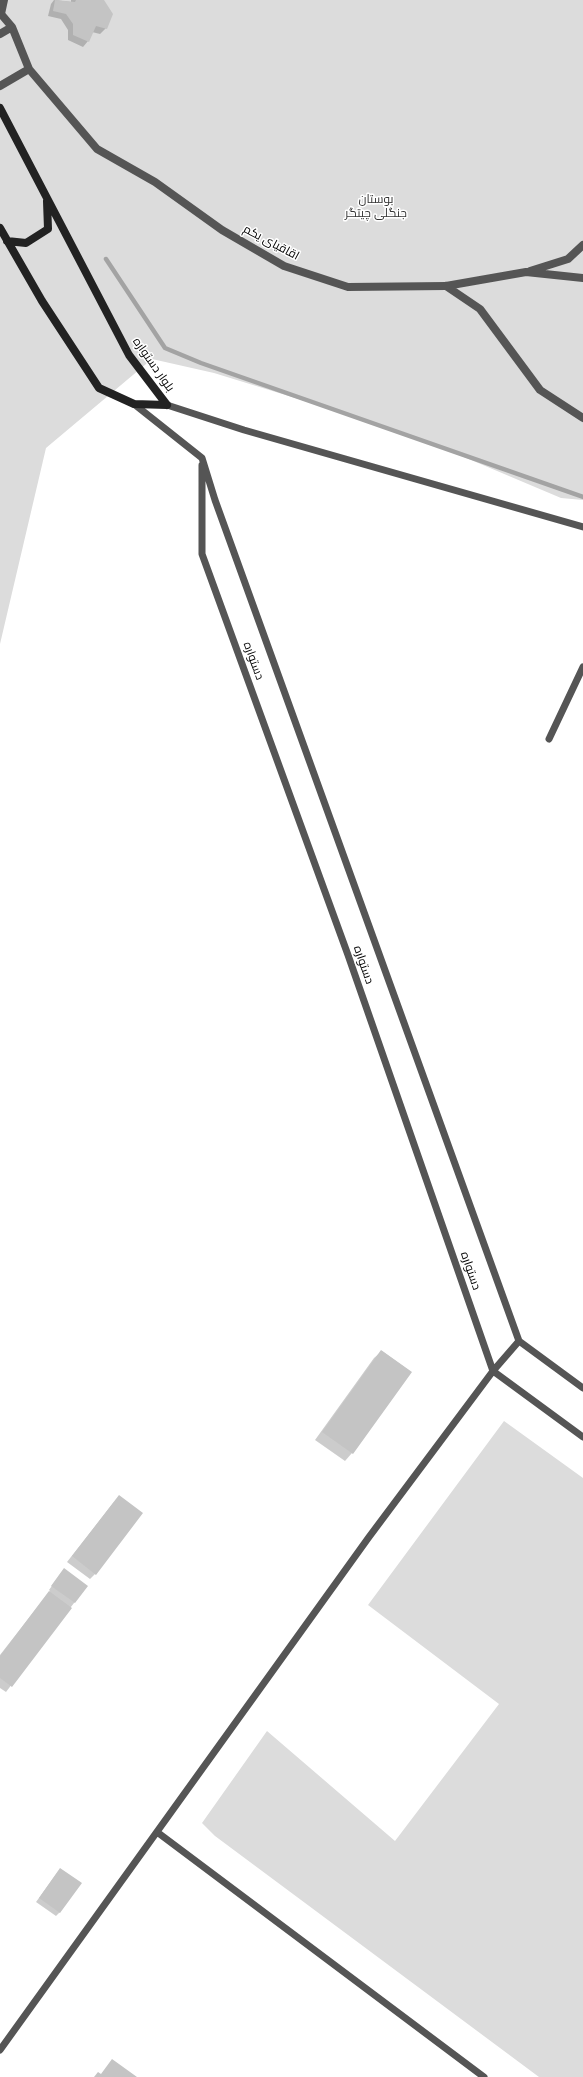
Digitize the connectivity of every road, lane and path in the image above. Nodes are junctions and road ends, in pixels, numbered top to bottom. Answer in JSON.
{"nodes":[{"id":1,"x":4,"y":0,"type":"edge"},
{"id":2,"x":12,"y":27,"type":"junction"},
{"id":3,"x":0,"y":34,"type":"edge"},
{"id":4,"x":29,"y":69,"type":"junction"},
{"id":5,"x":0,"y":86,"type":"edge"},
{"id":6,"x":0,"y":108,"type":"edge"},
{"id":7,"x":47,"y":198,"type":"junction"},
{"id":8,"x":0,"y":228,"type":"edge"},
{"id":9,"x":7,"y":241,"type":"junction"},
{"id":10,"x":583,"y":245,"type":"edge"},
{"id":11,"x":526,"y":272,"type":"junction"},
{"id":12,"x":583,"y":278,"type":"edge"},
{"id":13,"x":446,"y":286,"type":"junction"},
{"id":14,"x":134,"y":404,"type":"junction"},
{"id":15,"x":167,"y":404,"type":"junction"},
{"id":16,"x":583,"y":418,"type":"edge"},
{"id":17,"x":202,"y":458,"type":"junction"},
{"id":18,"x":583,"y":527,"type":"edge"},
{"id":19,"x":583,"y":667,"type":"edge"},
{"id":20,"x":549,"y":739,"type":"dead end"},
{"id":21,"x":519,"y":1341,"type":"junction"},
{"id":22,"x":493,"y":1371,"type":"junction"},
{"id":23,"x":583,"y":1388,"type":"edge"},
{"id":24,"x":583,"y":1437,"type":"edge"},
{"id":25,"x":157,"y":1832,"type":"junction"},
{"id":26,"x":0,"y":2050,"type":"edge"},
{"id":27,"x":484,"y":2077,"type":"edge"}],
"edges":[{"from":1,"to":2,"type":"street","name":"اقاقیای یکم"},
{"from":2,"to":3,"type":"street"},
{"from":2,"to":4,"type":"street","name":"اقاقیای یکم"},
{"from":4,"to":5,"type":"street"},
{"from":4,"to":13,"type":"street","name":"اقاقیای یکم"},
{"from":6,"to":7,"type":"main road","name":"بلوار دستواره"},
{"from":7,"to":9,"type":"main road"},
{"from":7,"to":15,"type":"main road","name":"بلوار دستواره"},
{"from":8,"to":9,"type":"main road","name":"بلوار دستواره"},
{"from":9,"to":14,"type":"main road","name":"بلوار دستواره"},
{"from":10,"to":11,"type":"street"},
{"from":11,"to":12,"type":"street"},
{"from":11,"to":13,"type":"street","name":"اقاقیای یکم"},
{"from":13,"to":16,"type":"street"},
{"from":14,"to":15,"type":"main road","name":"بلوار دستواره"},
{"from":14,"to":17,"type":"lane"},
{"from":15,"to":18,"type":"lane"},
{"from":17,"to":21,"type":"lane"},
{"from":17,"to":22,"type":"lane","name":"دستواره"},
{"from":19,"to":20,"type":"lane"},
{"from":21,"to":22,"type":"lane"},
{"from":21,"to":23,"type":"lane"},
{"from":22,"to":24,"type":"lane"},
{"from":22,"to":25,"type":"lane"},
{"from":25,"to":26,"type":"lane"},
{"from":25,"to":27,"type":"lane"}]}
